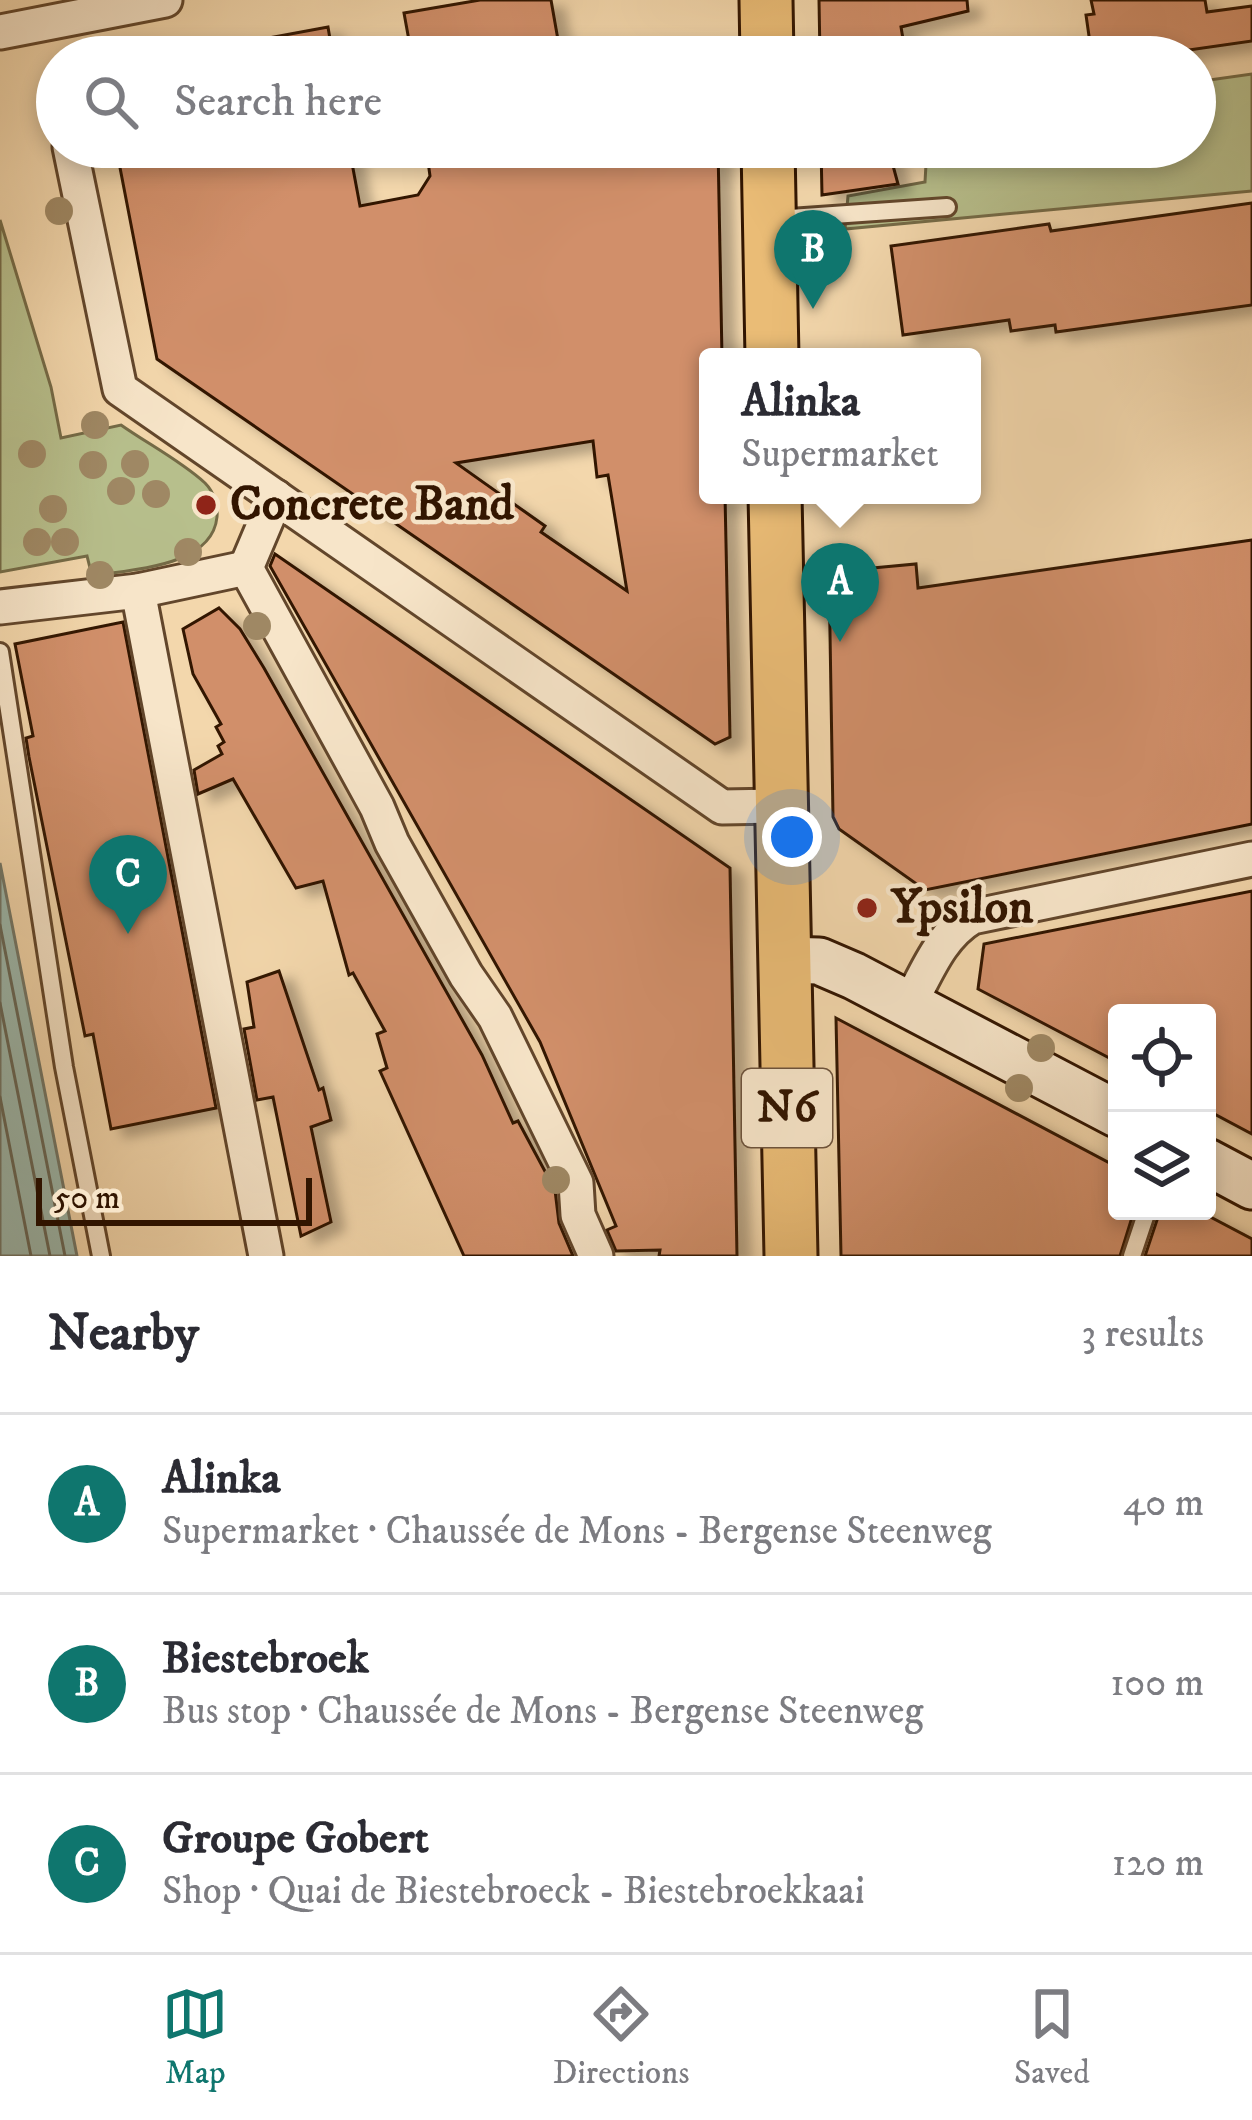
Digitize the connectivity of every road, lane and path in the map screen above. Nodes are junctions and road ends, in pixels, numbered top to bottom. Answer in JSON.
{"nodes":[{"id":1,"x":165,"y":0,"type":"edge"},
{"id":2,"x":766,"y":0,"type":"edge"},
{"id":3,"x":0,"y":32,"type":"edge"},
{"id":4,"x":767,"y":36,"type":"edge"},
{"id":5,"x":74,"y":168,"type":"edge"},
{"id":6,"x":768,"y":168,"type":"edge"},
{"id":7,"x":947,"y":207,"type":"dead end"},
{"id":8,"x":769,"y":220,"type":"junction"},
{"id":9,"x":772,"y":348,"type":"edge"},
{"id":10,"x":276,"y":497,"type":"junction"},
{"id":11,"x":775,"y":504,"type":"edge"},
{"id":12,"x":247,"y":568,"type":"junction"},
{"id":13,"x":138,"y":591,"type":"junction"},
{"id":14,"x":0,"y":607,"type":"edge"},
{"id":15,"x":0,"y":652,"type":"edge"},
{"id":16,"x":781,"y":806,"type":"junction"},
{"id":17,"x":1252,"y":860,"type":"edge"},
{"id":18,"x":784,"y":960,"type":"junction"},
{"id":19,"x":910,"y":1003,"type":"junction"},
{"id":20,"x":1113,"y":1112,"type":"edge"},
{"id":21,"x":1216,"y":1167,"type":"edge"},
{"id":22,"x":1252,"y":1186,"type":"edge"},
{"id":23,"x":1144,"y":1220,"type":"edge"},
{"id":24,"x":101,"y":1256,"type":"edge"},
{"id":25,"x":266,"y":1256,"type":"edge"},
{"id":26,"x":596,"y":1256,"type":"edge"},
{"id":27,"x":790,"y":1256,"type":"edge"},
{"id":28,"x":1132,"y":1256,"type":"edge"}],
"edges":[{"from":1,"to":3,"type":"street"},
{"from":2,"to":4,"type":"main road"},
{"from":5,"to":10,"type":"street"},
{"from":6,"to":8,"type":"main road"},
{"from":7,"to":8,"type":"lane"},
{"from":8,"to":9,"type":"main road"},
{"from":10,"to":12,"type":"street"},
{"from":10,"to":16,"type":"street"},
{"from":11,"to":16,"type":"main road","number":"N6"},
{"from":12,"to":13,"type":"street"},
{"from":12,"to":26,"type":"street"},
{"from":13,"to":14,"type":"street"},
{"from":13,"to":25,"type":"street"},
{"from":15,"to":24,"type":"lane"},
{"from":16,"to":18,"type":"main road","number":"N6"},
{"from":17,"to":19,"type":"street"},
{"from":18,"to":19,"type":"street"},
{"from":18,"to":27,"type":"main road","number":"N6"},
{"from":19,"to":20,"type":"street"},
{"from":21,"to":22,"type":"street"},
{"from":23,"to":28,"type":"lane"}]}
